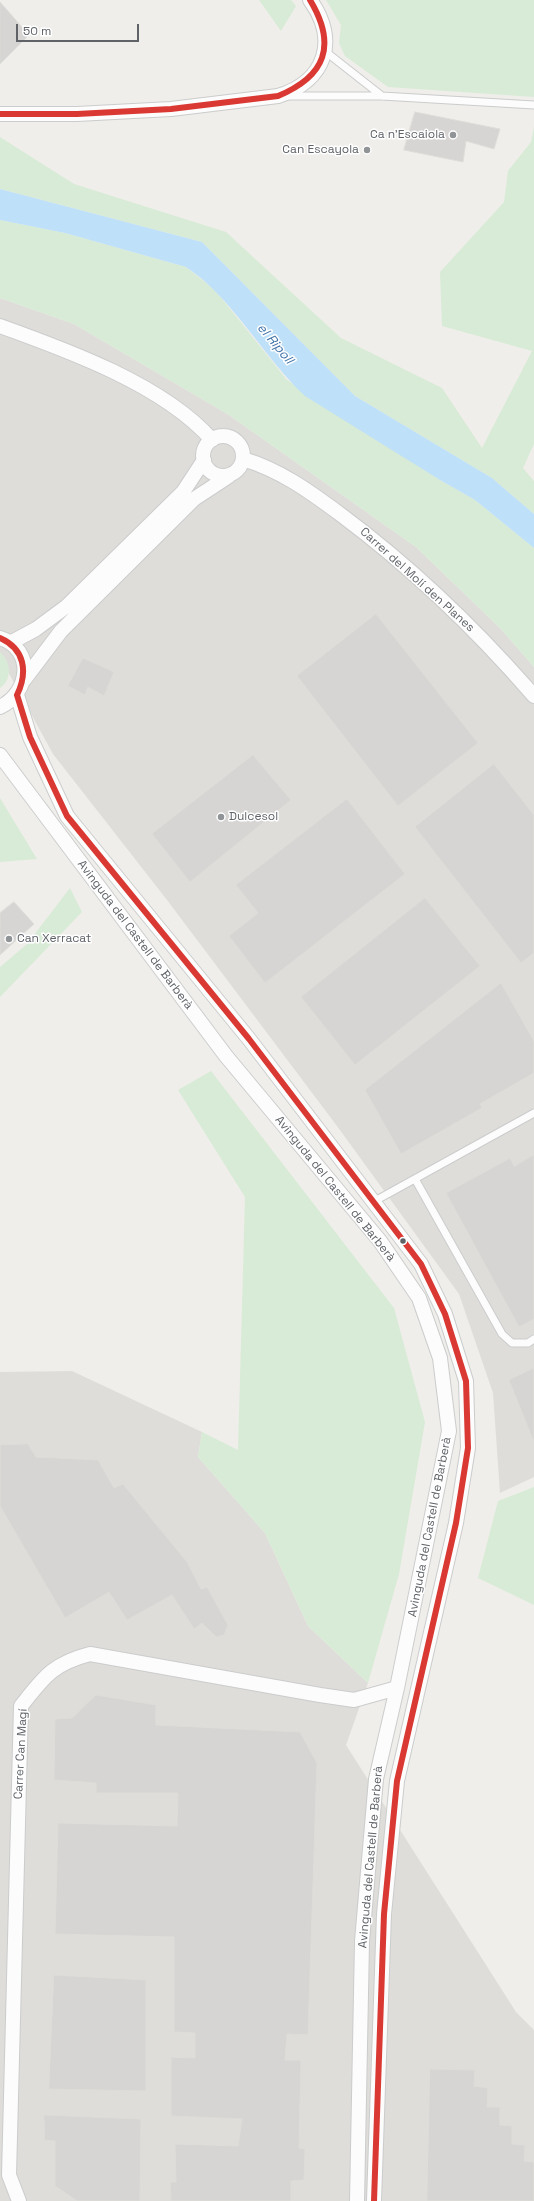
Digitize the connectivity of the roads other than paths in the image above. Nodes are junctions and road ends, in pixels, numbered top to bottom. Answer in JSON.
{"nodes":[{"id":1,"x":310,"y":0,"type":"edge"},
{"id":2,"x":326,"y":52,"type":"junction"},
{"id":3,"x":278,"y":96,"type":"junction"},
{"id":4,"x":382,"y":96,"type":"junction"},
{"id":5,"x":534,"y":105,"type":"edge"},
{"id":6,"x":0,"y":114,"type":"edge"},
{"id":7,"x":0,"y":326,"type":"edge"},
{"id":8,"x":212,"y":440,"type":"junction"},
{"id":9,"x":243,"y":459,"type":"junction"},
{"id":10,"x":204,"y":460,"type":"junction"},
{"id":11,"x":229,"y":476,"type":"junction"},
{"id":12,"x":5,"y":640,"type":"edge"},
{"id":13,"x":24,"y":680,"type":"junction"},
{"id":14,"x":17,"y":695,"type":"junction"},
{"id":15,"x":534,"y":696,"type":"edge"},
{"id":16,"x":0,"y":707,"type":"edge"},
{"id":17,"x":0,"y":755,"type":"edge"},
{"id":18,"x":534,"y":1113,"type":"edge"},
{"id":19,"x":415,"y":1179,"type":"junction"},
{"id":20,"x":373,"y":1202,"type":"junction"},
{"id":21,"x":534,"y":1339,"type":"edge"},
{"id":22,"x":397,"y":1688,"type":"junction"},
{"id":23,"x":19,"y":2201,"type":"edge"},
{"id":24,"x":357,"y":2201,"type":"edge"},
{"id":25,"x":374,"y":2201,"type":"edge"}],
"edges":[{"from":1,"to":2,"type":"street"},
{"from":2,"to":3,"type":"street"},
{"from":2,"to":4,"type":"lane"},
{"from":3,"to":4,"type":"lane"},
{"from":3,"to":6,"type":"street"},
{"from":4,"to":5,"type":"lane"},
{"from":7,"to":8,"type":"street"},
{"from":8,"to":9,"type":"street"},
{"from":8,"to":10,"type":"street"},
{"from":9,"to":11,"type":"street"},
{"from":9,"to":15,"type":"street","name":"Carrer del Molí den Planes"},
{"from":10,"to":11,"type":"street"},
{"from":10,"to":12,"type":"street"},
{"from":11,"to":13,"type":"street"},
{"from":12,"to":13,"type":"street"},
{"from":13,"to":14,"type":"street"},
{"from":14,"to":16,"type":"street"},
{"from":14,"to":20,"type":"street","name":"Avinguda del Castell de Barberà"},
{"from":17,"to":22,"type":"street","name":"Avinguda del Castell de Barberà"},
{"from":18,"to":19,"type":"lane"},
{"from":19,"to":20,"type":"lane"},
{"from":19,"to":21,"type":"lane"},
{"from":20,"to":25,"type":"street","name":"Avinguda del Castell de Barberà"},
{"from":22,"to":23,"type":"street","name":"Carrer Can Magí"},
{"from":22,"to":24,"type":"street","name":"Avinguda del Castell de Barberà"}]}
